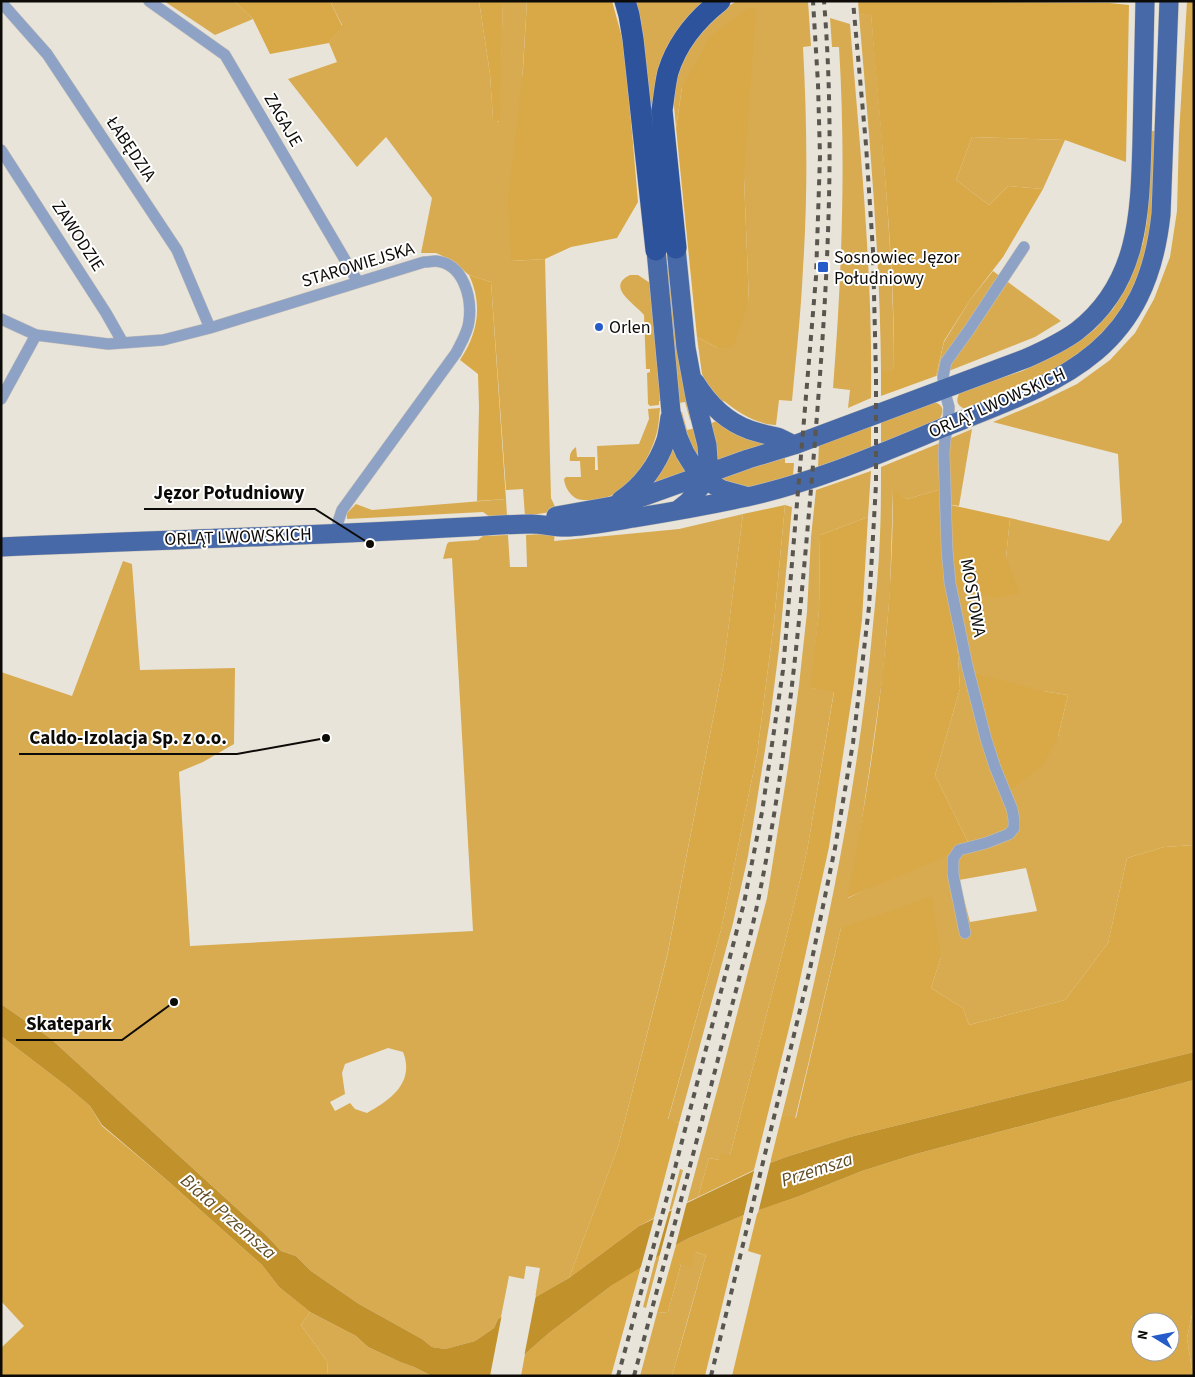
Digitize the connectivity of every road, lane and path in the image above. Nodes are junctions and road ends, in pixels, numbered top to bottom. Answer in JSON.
{"nodes":[{"id":1,"x":149,"y":1,"type":"edge"},
{"id":2,"x":625,"y":1,"type":"edge"},
{"id":3,"x":720,"y":1,"type":"edge"},
{"id":4,"x":1145,"y":1,"type":"edge"},
{"id":5,"x":1169,"y":1,"type":"edge"},
{"id":6,"x":1,"y":2,"type":"edge"},
{"id":7,"x":1,"y":150,"type":"edge"},
{"id":8,"x":1024,"y":247,"type":"dead end"},
{"id":9,"x":666,"y":249,"type":"junction"},
{"id":10,"x":358,"y":282,"type":"junction"},
{"id":11,"x":1,"y":318,"type":"edge"},
{"id":12,"x":210,"y":328,"type":"junction"},
{"id":13,"x":36,"y":335,"type":"junction"},
{"id":14,"x":123,"y":343,"type":"junction"},
{"id":15,"x":692,"y":377,"type":"junction"},
{"id":16,"x":944,"y":388,"type":"junction"},
{"id":17,"x":1,"y":399,"type":"edge"},
{"id":18,"x":671,"y":412,"type":"junction"},
{"id":19,"x":948,"y":426,"type":"junction"},
{"id":20,"x":794,"y":445,"type":"junction"},
{"id":21,"x":704,"y":475,"type":"junction"},
{"id":22,"x":748,"y":497,"type":"junction"},
{"id":23,"x":612,"y":506,"type":"junction"},
{"id":24,"x":674,"y":512,"type":"junction"},
{"id":25,"x":535,"y":524,"type":"junction"},
{"id":26,"x":338,"y":533,"type":"junction"},
{"id":27,"x":1,"y":547,"type":"edge"},
{"id":28,"x":965,"y":933,"type":"dead end"}],
"edges":[{"from":1,"to":10,"type":"street","name":"ZAGAJE"},
{"from":2,"to":9,"type":"highway"},
{"from":3,"to":9,"type":"highway"},
{"from":4,"to":16,"type":"main road","name":"ORLĄT LWOWSKICH"},
{"from":5,"to":19,"type":"main road","name":"ORLĄT LWOWSKICH"},
{"from":6,"to":12,"type":"street","name":"ŁABĘDZIA"},
{"from":7,"to":14,"type":"street","name":"ZAWODZIE"},
{"from":8,"to":16,"type":"street","name":"MOSTOWA"},
{"from":9,"to":15,"type":"main road"},
{"from":9,"to":18,"type":"main road"},
{"from":10,"to":12,"type":"street","name":"STAROWIEJSKA"},
{"from":10,"to":26,"type":"street","name":"STAROWIEJSKA"},
{"from":11,"to":13,"type":"street","name":"STAROWIEJSKA"},
{"from":12,"to":14,"type":"street","name":"STAROWIEJSKA"},
{"from":13,"to":14,"type":"street","name":"STAROWIEJSKA"},
{"from":13,"to":17,"type":"street"},
{"from":15,"to":20,"type":"main road"},
{"from":15,"to":21,"type":"main road"},
{"from":16,"to":19,"type":"street","name":"MOSTOWA"},
{"from":16,"to":20,"type":"main road","name":"ORLĄT LWOWSKICH"},
{"from":18,"to":21,"type":"main road"},
{"from":18,"to":23,"type":"main road"},
{"from":19,"to":22,"type":"main road","name":"ORLĄT LWOWSKICH"},
{"from":19,"to":28,"type":"street","name":"MOSTOWA"},
{"from":20,"to":21,"type":"main road","name":"ORLĄT LWOWSKICH"},
{"from":21,"to":22,"type":"main road"},
{"from":21,"to":23,"type":"main road","name":"ORLĄT LWOWSKICH"},
{"from":21,"to":24,"type":"main road"},
{"from":22,"to":24,"type":"main road","name":"ORLĄT LWOWSKICH"},
{"from":23,"to":25,"type":"main road","name":"ORLĄT LWOWSKICH"},
{"from":24,"to":25,"type":"main road","name":"ORLĄT LWOWSKICH"},
{"from":25,"to":26,"type":"main road","name":"ORLĄT LWOWSKICH"},
{"from":26,"to":27,"type":"main road","name":"ORLĄT LWOWSKICH"}]}
